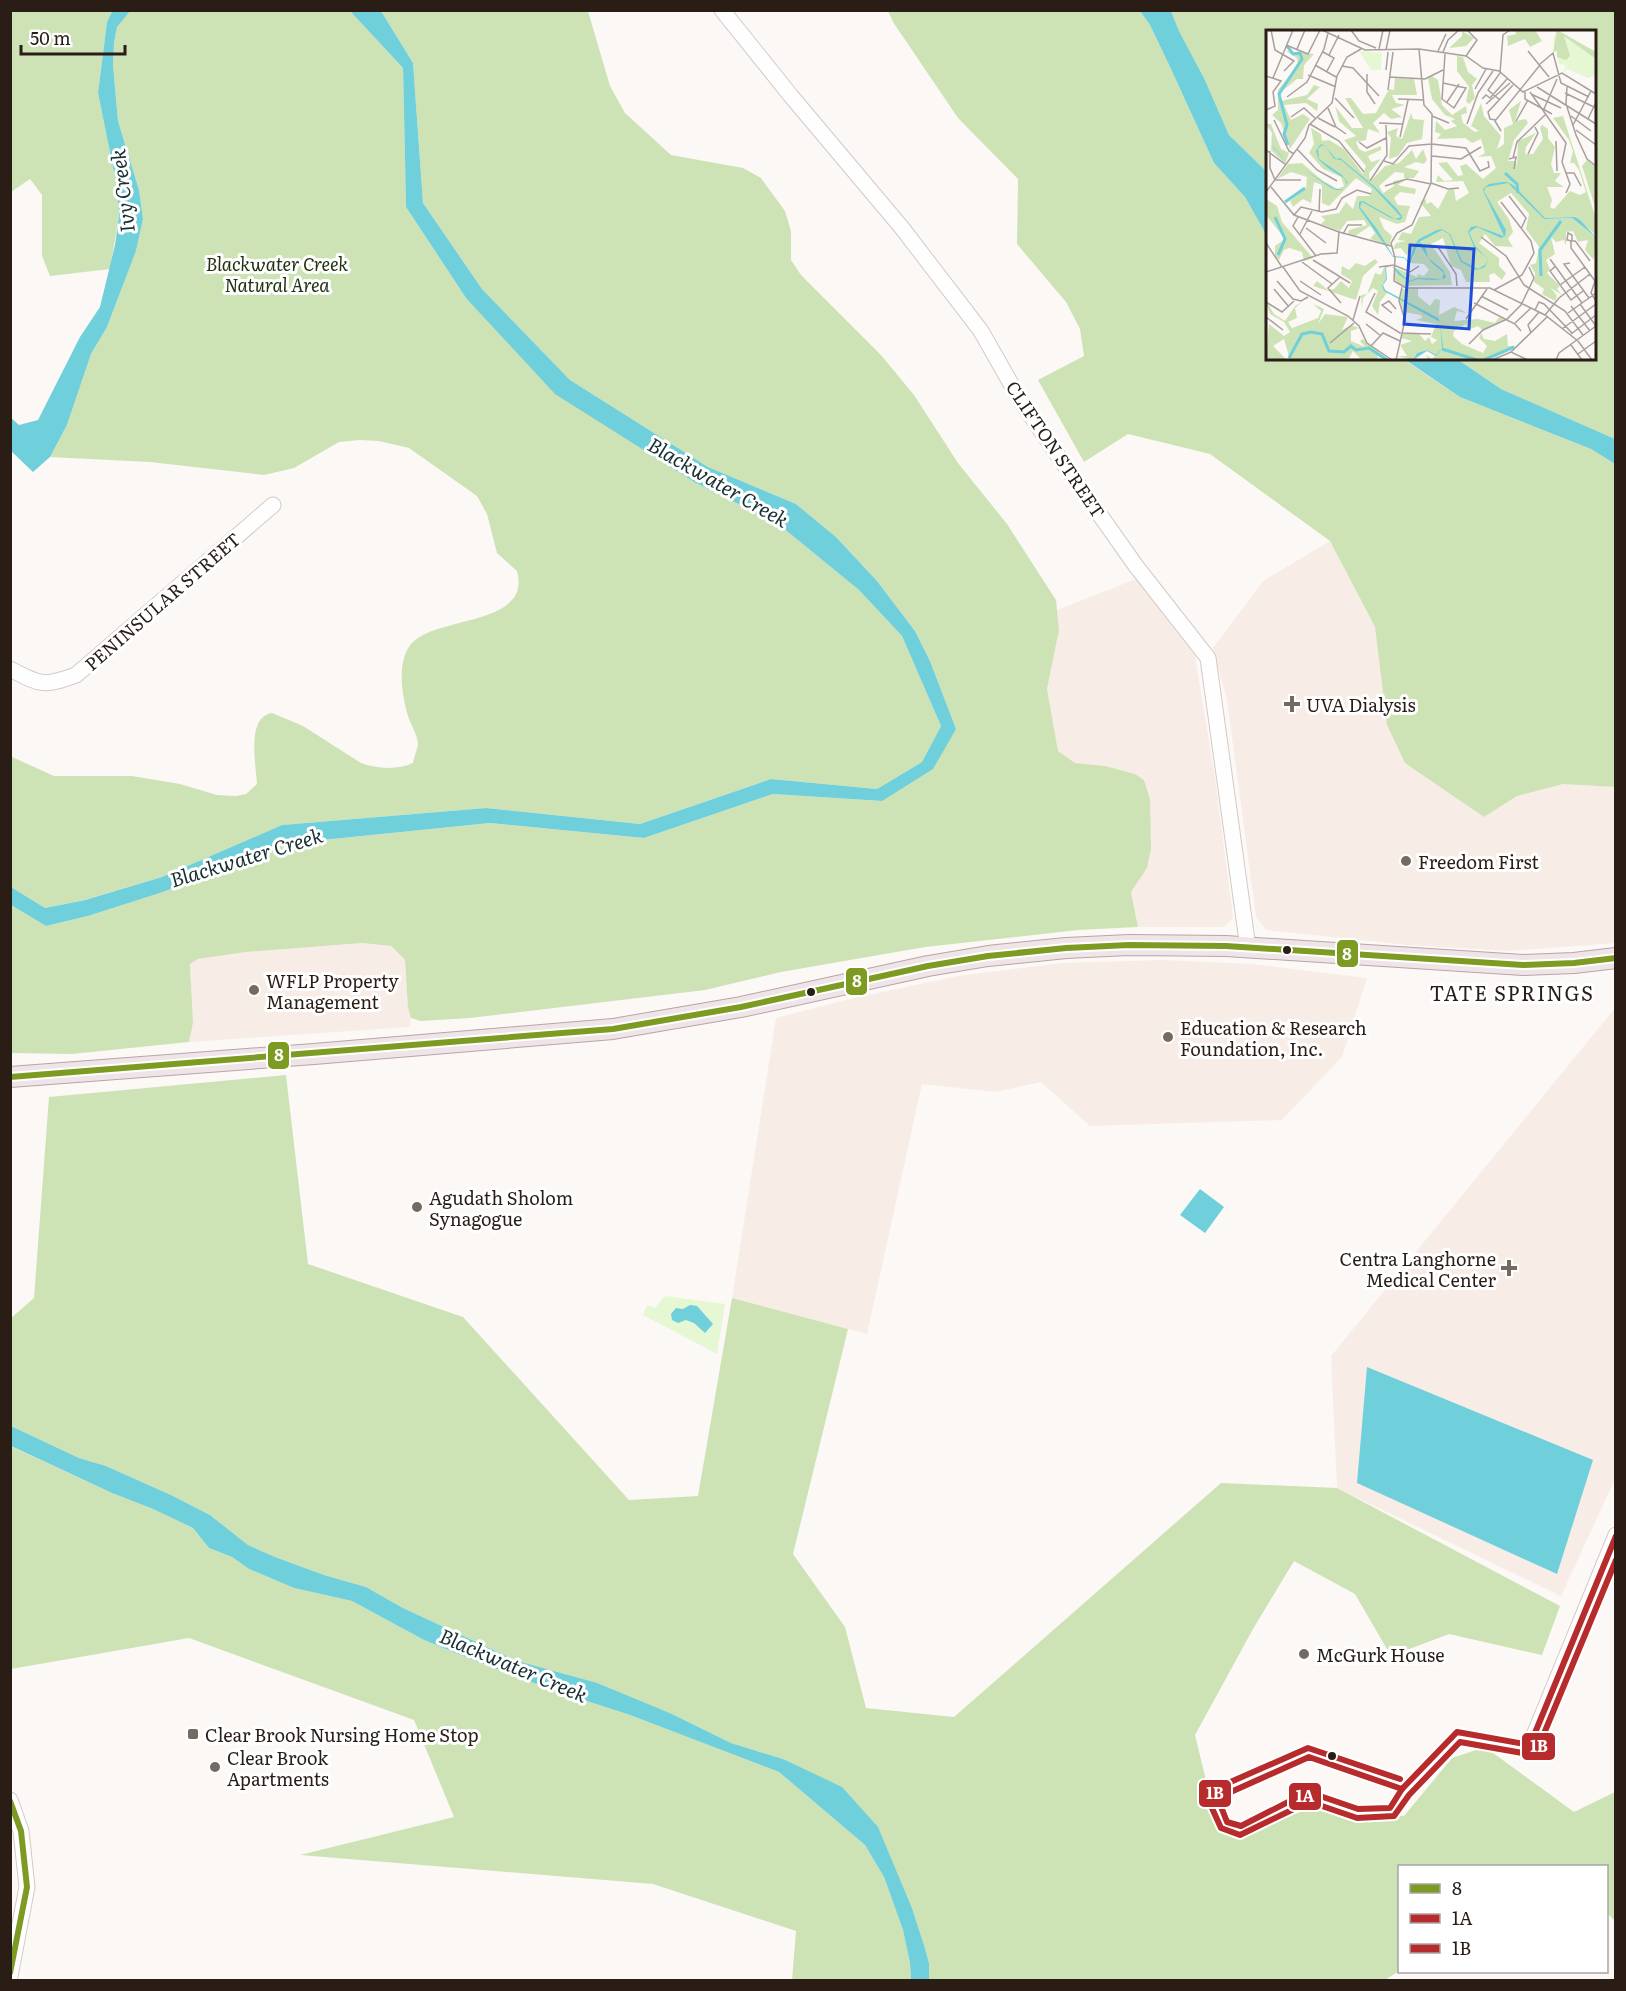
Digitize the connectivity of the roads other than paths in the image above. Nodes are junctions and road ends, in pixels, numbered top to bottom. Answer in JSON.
{"nodes":[{"id":1,"x":722,"y":10,"type":"edge"},
{"id":2,"x":273,"y":505,"type":"dead end"},
{"id":3,"x":10,"y":669,"type":"edge"},
{"id":4,"x":1248,"y":948,"type":"junction"},
{"id":5,"x":1616,"y":958,"type":"edge"},
{"id":6,"x":10,"y":1077,"type":"edge"},
{"id":7,"x":1616,"y":1535,"type":"edge"},
{"id":8,"x":1530,"y":1745,"type":"dead end"},
{"id":9,"x":10,"y":1800,"type":"edge"},
{"id":10,"x":10,"y":1976,"type":"edge"}],
"edges":[{"from":1,"to":4,"type":"street","name":"CLIFTON STREET"},
{"from":2,"to":3,"type":"street","name":"PENINSULAR STREET"},
{"from":4,"to":5,"type":"main road"},
{"from":4,"to":6,"type":"main road"},
{"from":7,"to":8,"type":"street"},
{"from":9,"to":10,"type":"street"}]}
